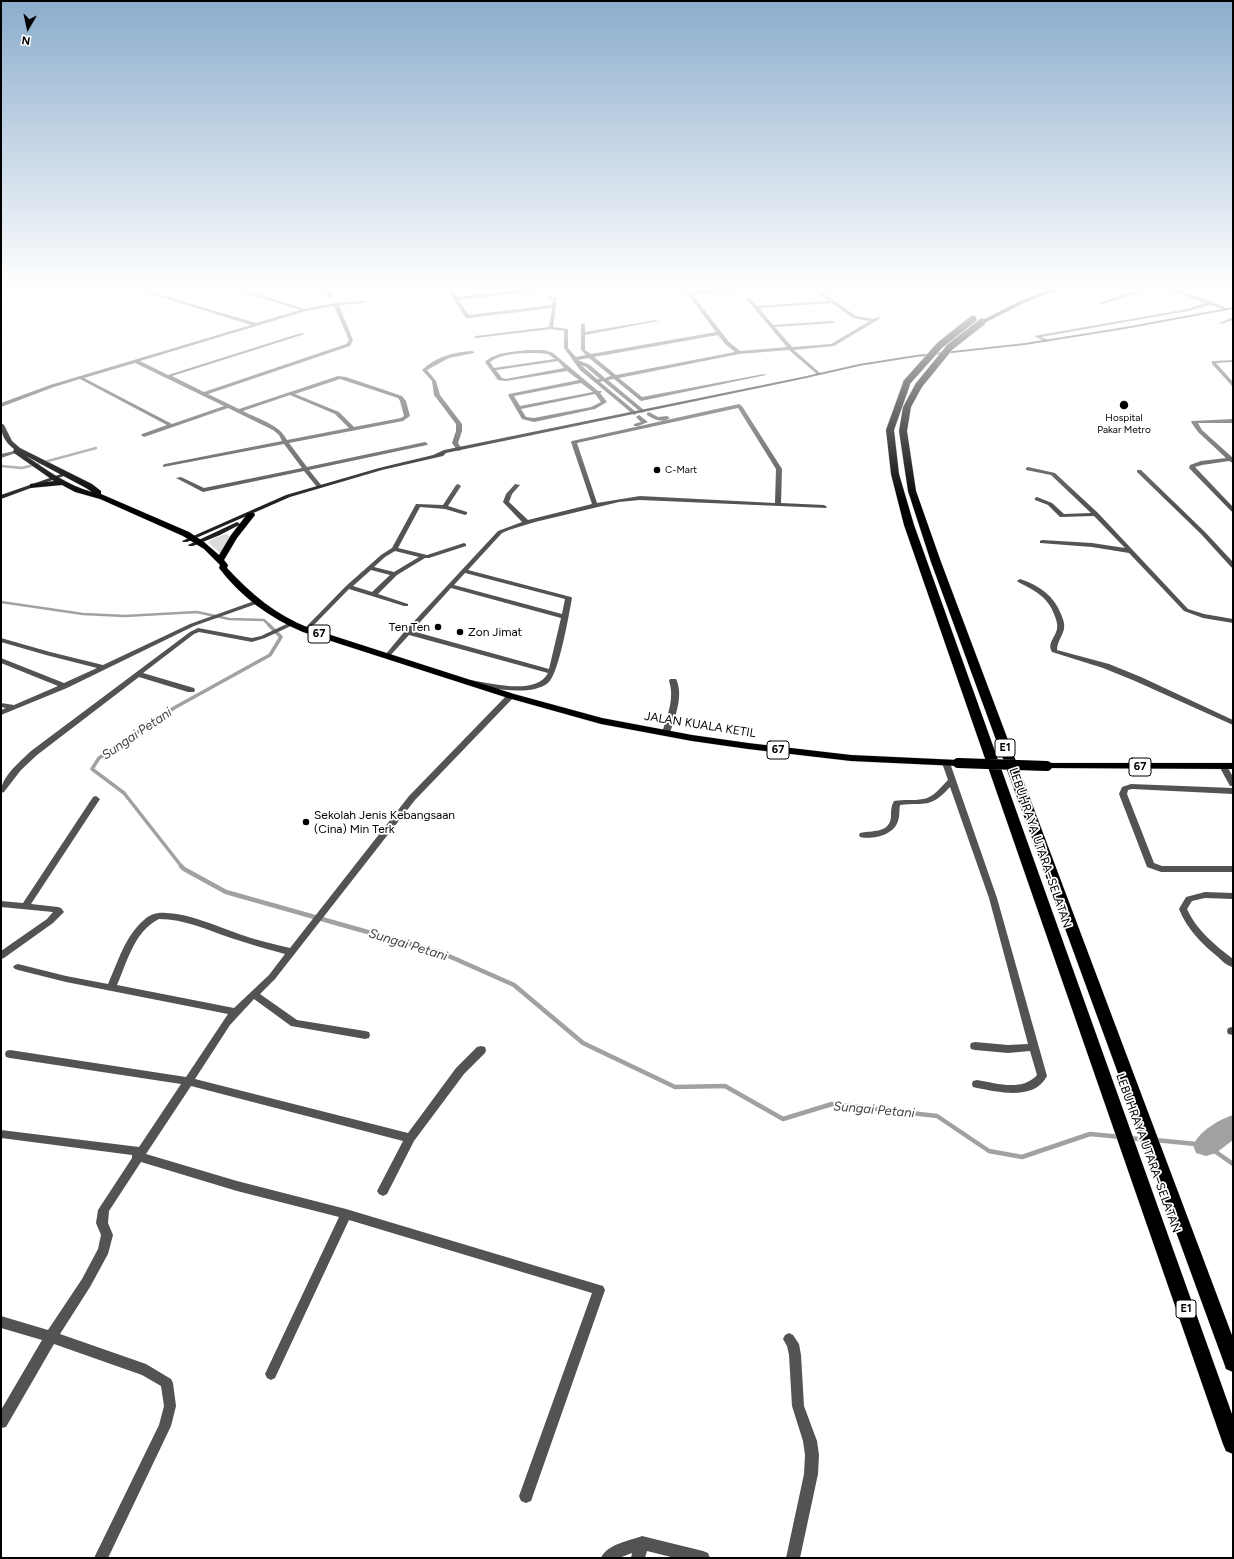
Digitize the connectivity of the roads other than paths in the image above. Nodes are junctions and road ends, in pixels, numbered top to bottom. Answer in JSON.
{"nodes":[{"id":1,"x":147,"y":358,"type":"edge"},
{"id":2,"x":227,"y":358,"type":"edge"},
{"id":3,"x":310,"y":358,"type":"edge"},
{"id":4,"x":443,"y":358,"type":"edge"},
{"id":5,"x":498,"y":358,"type":"edge"},
{"id":6,"x":556,"y":358,"type":"edge"},
{"id":7,"x":584,"y":358,"type":"edge"},
{"id":8,"x":593,"y":358,"type":"edge"},
{"id":9,"x":714,"y":358,"type":"edge"},
{"id":10,"x":800,"y":358,"type":"edge"},
{"id":11,"x":906,"y":358,"type":"edge"},
{"id":12,"x":929,"y":358,"type":"edge"},
{"id":13,"x":941,"y":358,"type":"edge"},
{"id":14,"x":558,"y":360,"type":"junction"},
{"id":15,"x":575,"y":360,"type":"junction"},
{"id":16,"x":1233,"y":360,"type":"edge"},
{"id":17,"x":136,"y":361,"type":"junction"},
{"id":18,"x":872,"y":364,"type":"junction"},
{"id":19,"x":494,"y":369,"type":"junction"},
{"id":20,"x":568,"y":369,"type":"junction"},
{"id":21,"x":818,"y":374,"type":"junction"},
{"id":22,"x":764,"y":375,"type":"dead end"},
{"id":23,"x":168,"y":376,"type":"junction"},
{"id":24,"x":615,"y":377,"type":"junction"},
{"id":25,"x":81,"y":378,"type":"junction"},
{"id":26,"x":604,"y":379,"type":"junction"},
{"id":27,"x":582,"y":381,"type":"junction"},
{"id":28,"x":595,"y":381,"type":"junction"},
{"id":29,"x":1233,"y":385,"type":"edge"},
{"id":30,"x":606,"y":390,"type":"junction"},
{"id":31,"x":596,"y":392,"type":"junction"},
{"id":32,"x":203,"y":394,"type":"junction"},
{"id":33,"x":291,"y":394,"type":"junction"},
{"id":34,"x":1,"y":405,"type":"edge"},
{"id":35,"x":228,"y":406,"type":"junction"},
{"id":36,"x":518,"y":408,"type":"junction"},
{"id":37,"x":726,"y":409,"type":"junction"},
{"id":38,"x":239,"y":411,"type":"junction"},
{"id":39,"x":642,"y":411,"type":"junction"},
{"id":40,"x":634,"y":413,"type":"junction"},
{"id":41,"x":649,"y":414,"type":"junction"},
{"id":42,"x":639,"y":417,"type":"junction"},
{"id":43,"x":1233,"y":421,"type":"edge"},
{"id":44,"x":1,"y":425,"type":"edge"},
{"id":45,"x":172,"y":426,"type":"junction"},
{"id":46,"x":353,"y":429,"type":"junction"},
{"id":47,"x":144,"y":435,"type":"dead end"},
{"id":48,"x":598,"y":437,"type":"junction"},
{"id":49,"x":285,"y":442,"type":"junction"},
{"id":50,"x":425,"y":444,"type":"dead end"},
{"id":51,"x":459,"y":449,"type":"junction"},
{"id":52,"x":17,"y":450,"type":"junction"},
{"id":53,"x":1,"y":456,"type":"edge"},
{"id":54,"x":436,"y":456,"type":"junction"},
{"id":55,"x":1232,"y":460,"type":"edge"},
{"id":56,"x":38,"y":464,"type":"junction"},
{"id":57,"x":165,"y":466,"type":"dead end"},
{"id":58,"x":306,"y":469,"type":"junction"},
{"id":59,"x":1028,"y":469,"type":"dead end"},
{"id":60,"x":1139,"y":470,"type":"dead end"},
{"id":61,"x":63,"y":473,"type":"junction"},
{"id":62,"x":53,"y":477,"type":"junction"},
{"id":63,"x":180,"y":478,"type":"dead end"},
{"id":64,"x":66,"y":484,"type":"junction"},
{"id":65,"x":31,"y":485,"type":"junction"},
{"id":66,"x":517,"y":485,"type":"dead end"},
{"id":67,"x":319,"y":486,"type":"junction"},
{"id":68,"x":458,"y":486,"type":"dead end"},
{"id":69,"x":1,"y":497,"type":"edge"},
{"id":70,"x":103,"y":497,"type":"junction"},
{"id":71,"x":1037,"y":499,"type":"dead end"},
{"id":72,"x":778,"y":504,"type":"junction"},
{"id":73,"x":595,"y":505,"type":"junction"},
{"id":74,"x":262,"y":507,"type":"junction"},
{"id":75,"x":445,"y":507,"type":"junction"},
{"id":76,"x":824,"y":507,"type":"dead end"},
{"id":77,"x":1233,"y":510,"type":"edge"},
{"id":78,"x":465,"y":513,"type":"dead end"},
{"id":79,"x":1096,"y":514,"type":"junction"},
{"id":80,"x":251,"y":515,"type":"junction"},
{"id":81,"x":526,"y":522,"type":"junction"},
{"id":82,"x":192,"y":541,"type":"junction"},
{"id":83,"x":1042,"y":542,"type":"dead end"},
{"id":84,"x":464,"y":545,"type":"dead end"},
{"id":85,"x":394,"y":549,"type":"junction"},
{"id":86,"x":1130,"y":551,"type":"junction"},
{"id":87,"x":422,"y":556,"type":"junction"},
{"id":88,"x":222,"y":564,"type":"junction"},
{"id":89,"x":1233,"y":566,"type":"edge"},
{"id":90,"x":369,"y":568,"type":"junction"},
{"id":91,"x":464,"y":571,"type":"junction"},
{"id":92,"x":395,"y":574,"type":"junction"},
{"id":93,"x":1020,"y":581,"type":"dead end"},
{"id":94,"x":450,"y":586,"type":"junction"},
{"id":95,"x":348,"y":587,"type":"junction"},
{"id":96,"x":374,"y":594,"type":"junction"},
{"id":97,"x":257,"y":602,"type":"junction"},
{"id":98,"x":406,"y":605,"type":"dead end"},
{"id":99,"x":565,"y":616,"type":"junction"},
{"id":100,"x":1233,"y":621,"type":"edge"},
{"id":101,"x":291,"y":624,"type":"junction"},
{"id":102,"x":196,"y":626,"type":"junction"},
{"id":103,"x":306,"y":630,"type":"junction"},
{"id":104,"x":407,"y":632,"type":"junction"},
{"id":105,"x":1,"y":640,"type":"edge"},
{"id":106,"x":387,"y":656,"type":"junction"},
{"id":107,"x":1,"y":660,"type":"edge"},
{"id":108,"x":104,"y":667,"type":"junction"},
{"id":109,"x":552,"y":672,"type":"junction"},
{"id":110,"x":138,"y":674,"type":"junction"},
{"id":111,"x":673,"y":681,"type":"dead end"},
{"id":112,"x":468,"y":682,"type":"junction"},
{"id":113,"x":64,"y":686,"type":"junction"},
{"id":114,"x":191,"y":690,"type":"dead end"},
{"id":115,"x":511,"y":696,"type":"junction"},
{"id":116,"x":1,"y":705,"type":"edge"},
{"id":117,"x":17,"y":707,"type":"junction"},
{"id":118,"x":1,"y":714,"type":"edge"},
{"id":119,"x":1233,"y":723,"type":"edge"},
{"id":120,"x":666,"y":733,"type":"junction"},
{"id":121,"x":946,"y":763,"type":"junction"},
{"id":122,"x":1228,"y":766,"type":"edge"},
{"id":123,"x":952,"y":780,"type":"junction"},
{"id":124,"x":1233,"y":784,"type":"edge"},
{"id":125,"x":1,"y":790,"type":"edge"},
{"id":126,"x":1233,"y":791,"type":"edge"},
{"id":127,"x":96,"y":799,"type":"dead end"},
{"id":128,"x":864,"y":835,"type":"dead end"},
{"id":129,"x":1233,"y":869,"type":"edge"},
{"id":130,"x":1233,"y":896,"type":"edge"},
{"id":131,"x":1,"y":904,"type":"edge"},
{"id":132,"x":26,"y":905,"type":"junction"},
{"id":133,"x":292,"y":952,"type":"junction"},
{"id":134,"x":1,"y":956,"type":"edge"},
{"id":135,"x":1233,"y":964,"type":"edge"},
{"id":136,"x":18,"y":967,"type":"dead end"},
{"id":137,"x":111,"y":988,"type":"junction"},
{"id":138,"x":254,"y":994,"type":"junction"},
{"id":139,"x":235,"y":1012,"type":"junction"},
{"id":140,"x":365,"y":1035,"type":"dead end"},
{"id":141,"x":975,"y":1046,"type":"dead end"},
{"id":142,"x":1034,"y":1047,"type":"junction"},
{"id":143,"x":481,"y":1050,"type":"dead end"},
{"id":144,"x":10,"y":1054,"type":"dead end"},
{"id":145,"x":188,"y":1081,"type":"junction"},
{"id":146,"x":977,"y":1084,"type":"dead end"},
{"id":147,"x":1,"y":1134,"type":"edge"},
{"id":148,"x":410,"y":1138,"type":"junction"},
{"id":149,"x":139,"y":1154,"type":"junction"},
{"id":150,"x":382,"y":1191,"type":"dead end"},
{"id":151,"x":346,"y":1214,"type":"junction"},
{"id":152,"x":1,"y":1322,"type":"edge"},
{"id":153,"x":51,"y":1336,"type":"junction"},
{"id":154,"x":790,"y":1339,"type":"dead end"},
{"id":155,"x":1233,"y":1364,"type":"edge"},
{"id":156,"x":270,"y":1374,"type":"dead end"},
{"id":157,"x":1,"y":1422,"type":"edge"},
{"id":158,"x":1233,"y":1444,"type":"edge"},
{"id":159,"x":526,"y":1496,"type":"dead end"},
{"id":160,"x":642,"y":1543,"type":"junction"},
{"id":161,"x":101,"y":1558,"type":"edge"},
{"id":162,"x":608,"y":1558,"type":"edge"},
{"id":163,"x":638,"y":1558,"type":"edge"},
{"id":164,"x":703,"y":1558,"type":"edge"},
{"id":165,"x":793,"y":1558,"type":"edge"}],
"edges":[{"from":1,"to":17,"type":"street"},
{"from":2,"to":23,"type":"street"},
{"from":3,"to":32,"type":"street"},
{"from":4,"to":51,"type":"street"},
{"from":5,"to":19,"type":"street"},
{"from":6,"to":14,"type":"street"},
{"from":7,"to":15,"type":"street"},
{"from":8,"to":24,"type":"street"},
{"from":9,"to":24,"type":"street"},
{"from":10,"to":21,"type":"street"},
{"from":11,"to":18,"type":"main road"},
{"from":12,"to":158,"type":"highway","name":"LEBUHRAYA UTARA–SELATAN","number":"E1","bridge":true},
{"from":13,"to":155,"type":"highway","name":"LEBUHRAYA UTARA–SELATAN","number":"E1","bridge":true},
{"from":14,"to":19,"type":"street"},
{"from":14,"to":20,"type":"street"},
{"from":15,"to":26,"type":"street"},
{"from":15,"to":28,"type":"street"},
{"from":16,"to":29,"type":"street"},
{"from":17,"to":23,"type":"street"},
{"from":17,"to":25,"type":"street"},
{"from":18,"to":21,"type":"main road"},
{"from":18,"to":41,"type":"main road"},
{"from":19,"to":20,"type":"street"},
{"from":20,"to":27,"type":"street"},
{"from":21,"to":39,"type":"main road"},
{"from":22,"to":24,"type":"street"},
{"from":23,"to":32,"type":"street"},
{"from":24,"to":26,"type":"street"},
{"from":25,"to":34,"type":"street"},
{"from":25,"to":45,"type":"street"},
{"from":26,"to":28,"type":"street"},
{"from":26,"to":39,"type":"street"},
{"from":27,"to":31,"type":"street"},
{"from":27,"to":36,"type":"street"},
{"from":28,"to":30,"type":"street"},
{"from":30,"to":31,"type":"street"},
{"from":30,"to":40,"type":"street"},
{"from":31,"to":36,"type":"street"},
{"from":31,"to":36,"type":"street"},
{"from":32,"to":35,"type":"street"},
{"from":33,"to":38,"type":"street"},
{"from":33,"to":46,"type":"street"},
{"from":33,"to":46,"type":"street"},
{"from":35,"to":38,"type":"street"},
{"from":35,"to":45,"type":"street"},
{"from":37,"to":41,"type":"street"},
{"from":37,"to":48,"type":"street"},
{"from":37,"to":72,"type":"street"},
{"from":38,"to":49,"type":"street"},
{"from":39,"to":40,"type":"main road"},
{"from":39,"to":41,"type":"main road"},
{"from":40,"to":42,"type":"main road"},
{"from":40,"to":51,"type":"main road"},
{"from":41,"to":42,"type":"main road"},
{"from":42,"to":48,"type":"street"},
{"from":42,"to":54,"type":"main road"},
{"from":43,"to":55,"type":"street"},
{"from":44,"to":52,"type":"main road","name":"JALAN KUALA KETIL","number":"67"},
{"from":45,"to":47,"type":"street"},
{"from":46,"to":49,"type":"street"},
{"from":48,"to":73,"type":"street"},
{"from":49,"to":57,"type":"street"},
{"from":49,"to":58,"type":"street"},
{"from":50,"to":58,"type":"street"},
{"from":51,"to":54,"type":"main road"},
{"from":52,"to":53,"type":"street"},
{"from":52,"to":56,"type":"main road","name":"JALAN KUALA KETIL","number":"67"},
{"from":54,"to":67,"type":"main road"},
{"from":55,"to":77,"type":"street"},
{"from":56,"to":61,"type":"main road","name":"JALAN KUALA KETIL","number":"67"},
{"from":56,"to":62,"type":"main road","name":"JALAN KUALA KETIL","number":"67"},
{"from":56,"to":65,"type":"main road"},
{"from":58,"to":63,"type":"street"},
{"from":58,"to":67,"type":"street"},
{"from":59,"to":79,"type":"street"},
{"from":60,"to":89,"type":"street"},
{"from":61,"to":62,"type":"main road"},
{"from":61,"to":70,"type":"main road","name":"JALAN KUALA KETIL","number":"67"},
{"from":62,"to":64,"type":"main road","name":"JALAN KUALA KETIL","number":"67"},
{"from":62,"to":65,"type":"main road"},
{"from":64,"to":65,"type":"main road"},
{"from":64,"to":70,"type":"main road","name":"JALAN KUALA KETIL","number":"67"},
{"from":65,"to":69,"type":"main road"},
{"from":66,"to":81,"type":"street"},
{"from":67,"to":74,"type":"main road"},
{"from":68,"to":75,"type":"street"},
{"from":70,"to":82,"type":"main road","name":"JALAN KUALA KETIL","number":"67"},
{"from":71,"to":79,"type":"street"},
{"from":72,"to":73,"type":"street"},
{"from":72,"to":76,"type":"street"},
{"from":73,"to":81,"type":"street"},
{"from":74,"to":80,"type":"main road"},
{"from":74,"to":82,"type":"main road"},
{"from":75,"to":78,"type":"street"},
{"from":75,"to":85,"type":"street"},
{"from":79,"to":86,"type":"street"},
{"from":80,"to":82,"type":"main road"},
{"from":80,"to":88,"type":"main road"},
{"from":81,"to":91,"type":"street"},
{"from":82,"to":88,"type":"main road","name":"JALAN KUALA KETIL","number":"67"},
{"from":83,"to":86,"type":"street"},
{"from":84,"to":87,"type":"street"},
{"from":85,"to":87,"type":"street"},
{"from":85,"to":90,"type":"street"},
{"from":86,"to":100,"type":"street"},
{"from":87,"to":92,"type":"street"},
{"from":88,"to":97,"type":"main road","name":"JALAN KUALA KETIL","number":"67"},
{"from":90,"to":92,"type":"street"},
{"from":90,"to":95,"type":"street"},
{"from":91,"to":94,"type":"street"},
{"from":91,"to":99,"type":"street"},
{"from":92,"to":96,"type":"street"},
{"from":93,"to":119,"type":"street"},
{"from":94,"to":99,"type":"street"},
{"from":94,"to":104,"type":"street"},
{"from":95,"to":96,"type":"street"},
{"from":95,"to":103,"type":"street"},
{"from":96,"to":98,"type":"street"},
{"from":97,"to":101,"type":"main road","name":"JALAN KUALA KETIL","number":"67"},
{"from":97,"to":102,"type":"street"},
{"from":99,"to":109,"type":"street"},
{"from":101,"to":102,"type":"street"},
{"from":101,"to":103,"type":"main road","name":"JALAN KUALA KETIL","number":"67"},
{"from":102,"to":108,"type":"street"},
{"from":102,"to":110,"type":"street"},
{"from":103,"to":106,"type":"main road","name":"JALAN KUALA KETIL","number":"67"},
{"from":104,"to":106,"type":"street"},
{"from":104,"to":109,"type":"street"},
{"from":105,"to":108,"type":"street"},
{"from":106,"to":112,"type":"main road","name":"JALAN KUALA KETIL","number":"67"},
{"from":107,"to":113,"type":"street"},
{"from":108,"to":113,"type":"street"},
{"from":109,"to":112,"type":"street"},
{"from":110,"to":114,"type":"street"},
{"from":110,"to":125,"type":"street"},
{"from":111,"to":120,"type":"street"},
{"from":112,"to":115,"type":"main road","name":"JALAN KUALA KETIL","number":"67"},
{"from":113,"to":117,"type":"street"},
{"from":115,"to":120,"type":"main road","name":"JALAN KUALA KETIL","number":"67"},
{"from":115,"to":133,"type":"street"},
{"from":116,"to":117,"type":"street"},
{"from":117,"to":118,"type":"street"},
{"from":120,"to":121,"type":"main road","name":"JALAN KUALA KETIL","number":"67"},
{"from":121,"to":122,"type":"main road","name":"JALAN KUALA KETIL","number":"67","bridge":true},
{"from":121,"to":123,"type":"street"},
{"from":122,"to":124,"type":"street"},
{"from":123,"to":128,"type":"street"},
{"from":123,"to":142,"type":"street"},
{"from":126,"to":129,"type":"street"},
{"from":127,"to":132,"type":"street"},
{"from":130,"to":135,"type":"street"},
{"from":131,"to":132,"type":"street"},
{"from":132,"to":134,"type":"street"},
{"from":133,"to":137,"type":"street"},
{"from":133,"to":138,"type":"street"},
{"from":136,"to":137,"type":"street"},
{"from":137,"to":139,"type":"street"},
{"from":138,"to":139,"type":"street"},
{"from":138,"to":140,"type":"street"},
{"from":139,"to":145,"type":"street"},
{"from":141,"to":142,"type":"street"},
{"from":142,"to":146,"type":"street"},
{"from":143,"to":148,"type":"street"},
{"from":144,"to":145,"type":"street"},
{"from":145,"to":148,"type":"street"},
{"from":145,"to":149,"type":"street"},
{"from":147,"to":149,"type":"street"},
{"from":148,"to":150,"type":"street"},
{"from":149,"to":151,"type":"street"},
{"from":149,"to":153,"type":"street"},
{"from":151,"to":156,"type":"street"},
{"from":151,"to":159,"type":"street"},
{"from":152,"to":153,"type":"street"},
{"from":153,"to":157,"type":"street"},
{"from":153,"to":161,"type":"street"},
{"from":154,"to":165,"type":"street"},
{"from":160,"to":162,"type":"street"},
{"from":160,"to":163,"type":"street"},
{"from":160,"to":164,"type":"street"}]}
